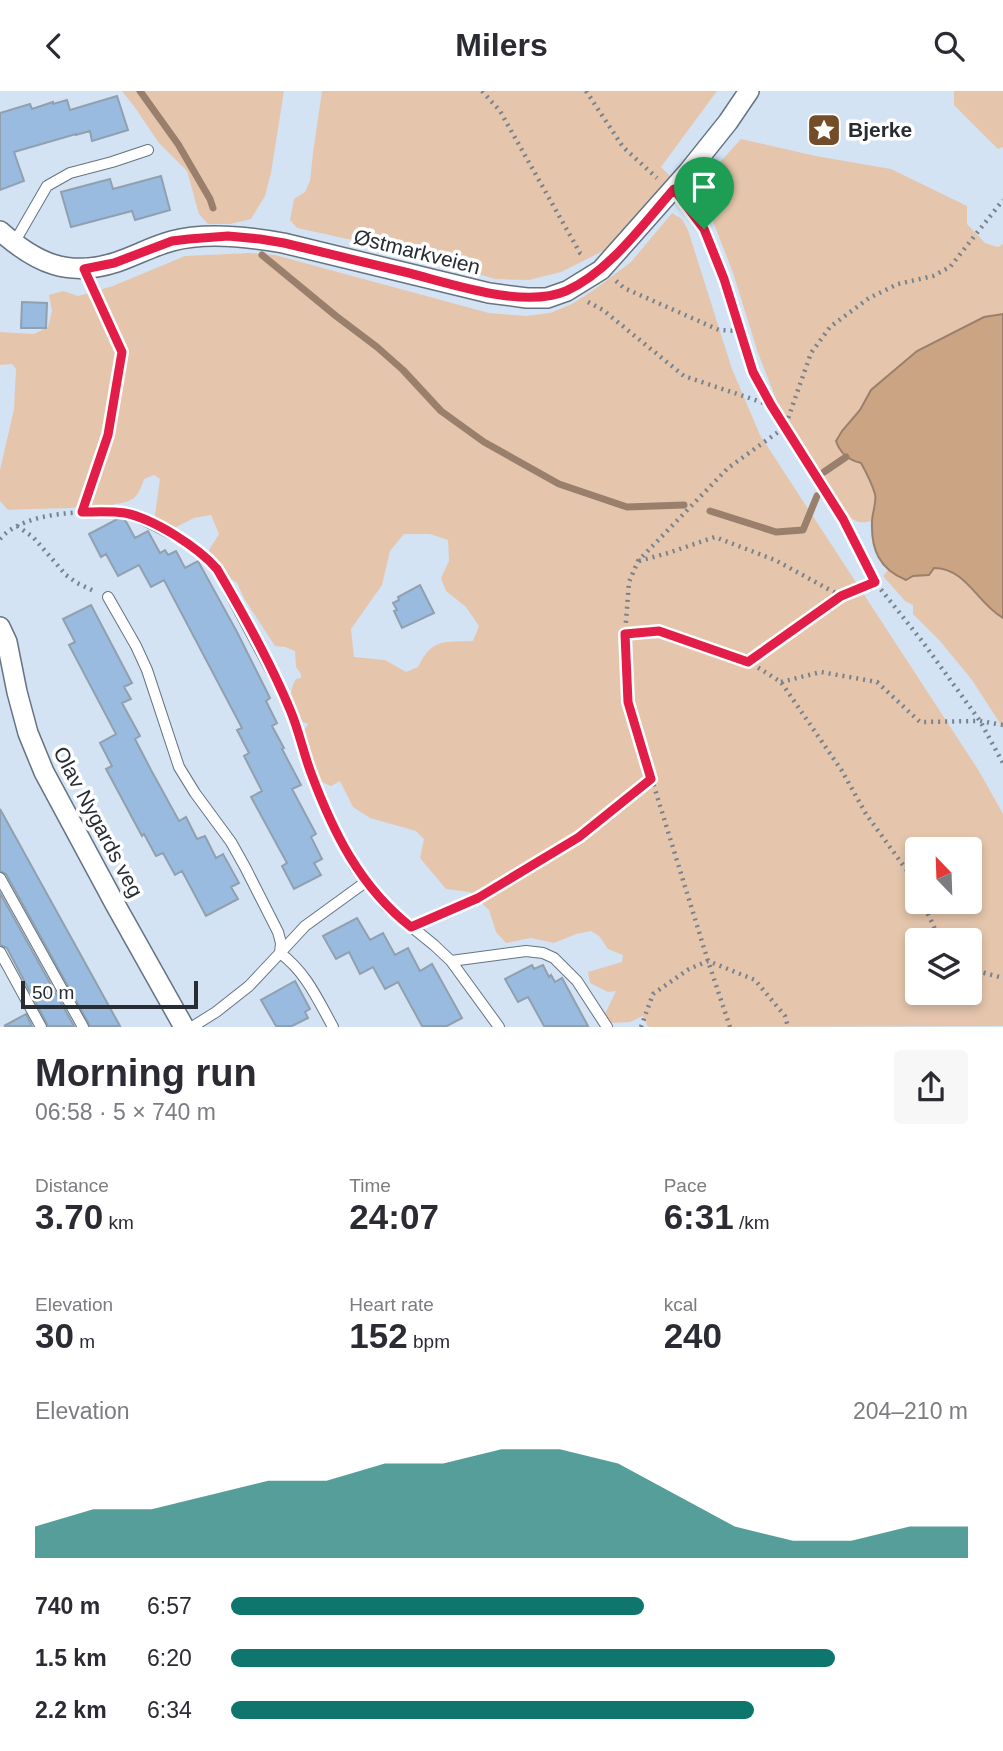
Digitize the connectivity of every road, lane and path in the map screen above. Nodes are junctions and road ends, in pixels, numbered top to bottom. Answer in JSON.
{"nodes":[{"id":1,"x":482,"y":91,"type":"edge"},
{"id":2,"x":585,"y":91,"type":"edge"},
{"id":3,"x":592,"y":91,"type":"edge"},
{"id":4,"x":749,"y":91,"type":"edge"},
{"id":5,"x":589,"y":97,"type":"junction"},
{"id":6,"x":148,"y":149,"type":"dead end"},
{"id":7,"x":674,"y":189,"type":"junction"},
{"id":8,"x":1003,"y":201,"type":"edge"},
{"id":9,"x":7,"y":237,"type":"edge"},
{"id":10,"x":84,"y":269,"type":"junction"},
{"id":11,"x":601,"y":270,"type":"junction"},
{"id":12,"x":567,"y":291,"type":"junction"},
{"id":13,"x":740,"y":331,"type":"junction"},
{"id":14,"x":771,"y":405,"type":"junction"},
{"id":15,"x":785,"y":427,"type":"junction"},
{"id":16,"x":82,"y":512,"type":"junction"},
{"id":17,"x":138,"y":517,"type":"joint"},
{"id":18,"x":18,"y":526,"type":"junction"},
{"id":19,"x":0,"y":539,"type":"edge"},
{"id":20,"x":638,"y":561,"type":"junction"},
{"id":21,"x":875,"y":582,"type":"junction"},
{"id":22,"x":841,"y":596,"type":"junction"},
{"id":23,"x":108,"y":597,"type":"joint"},
{"id":24,"x":0,"y":627,"type":"edge"},
{"id":25,"x":625,"y":634,"type":"junction"},
{"id":26,"x":748,"y":662,"type":"junction"},
{"id":27,"x":781,"y":682,"type":"junction"},
{"id":28,"x":980,"y":721,"type":"junction"},
{"id":29,"x":1003,"y":726,"type":"edge"},
{"id":30,"x":1003,"y":763,"type":"edge"},
{"id":31,"x":651,"y":779,"type":"junction"},
{"id":32,"x":905,"y":868,"type":"edge"},
{"id":33,"x":0,"y":878,"type":"edge"},
{"id":34,"x":367,"y":881,"type":"junction"},
{"id":35,"x":411,"y":927,"type":"junction"},
{"id":36,"x":0,"y":952,"type":"edge"},
{"id":37,"x":280,"y":953,"type":"junction"},
{"id":38,"x":451,"y":961,"type":"junction"},
{"id":39,"x":708,"y":961,"type":"junction"},
{"id":40,"x":982,"y":972,"type":"edge"},
{"id":41,"x":1003,"y":978,"type":"edge"},
{"id":42,"x":41,"y":1027,"type":"edge"},
{"id":43,"x":83,"y":1027,"type":"edge"},
{"id":44,"x":184,"y":1027,"type":"edge"},
{"id":45,"x":192,"y":1027,"type":"edge"},
{"id":46,"x":333,"y":1027,"type":"edge"},
{"id":47,"x":499,"y":1027,"type":"edge"},
{"id":48,"x":607,"y":1027,"type":"edge"},
{"id":49,"x":641,"y":1027,"type":"edge"},
{"id":50,"x":730,"y":1027,"type":"edge"},
{"id":51,"x":788,"y":1027,"type":"edge"}],
"edges":[{"from":1,"to":11,"type":"path"},
{"from":2,"to":5,"type":"path"},
{"from":3,"to":5,"type":"path"},
{"from":4,"to":7,"type":"street","name":"Østmarkveien"},
{"from":5,"to":7,"type":"path"},
{"from":6,"to":9,"type":"lane"},
{"from":7,"to":11,"type":"street","name":"Østmarkveien"},
{"from":7,"to":13,"type":"path"},
{"from":8,"to":15,"type":"path"},
{"from":9,"to":10,"type":"street","name":"Østmarkveien"},
{"from":10,"to":12,"type":"street","name":"Østmarkveien"},
{"from":10,"to":16,"type":"path"},
{"from":11,"to":12,"type":"street","name":"Østmarkveien"},
{"from":11,"to":13,"type":"path"},
{"from":12,"to":14,"type":"path"},
{"from":13,"to":14,"type":"path"},
{"from":14,"to":15,"type":"path"},
{"from":15,"to":20,"type":"path"},
{"from":15,"to":21,"type":"path"},
{"from":16,"to":17,"type":"path"},
{"from":16,"to":18,"type":"path"},
{"from":17,"to":34,"type":"lane"},
{"from":18,"to":19,"type":"path"},
{"from":18,"to":23,"type":"path"},
{"from":20,"to":22,"type":"path"},
{"from":20,"to":25,"type":"path"},
{"from":21,"to":22,"type":"path"},
{"from":21,"to":28,"type":"path"},
{"from":22,"to":26,"type":"path"},
{"from":23,"to":37,"type":"lane"},
{"from":24,"to":44,"type":"street","name":"Olav Nygards veg"},
{"from":25,"to":26,"type":"path"},
{"from":25,"to":31,"type":"path"},
{"from":26,"to":27,"type":"path"},
{"from":27,"to":28,"type":"path"},
{"from":27,"to":32,"type":"path"},
{"from":28,"to":29,"type":"path"},
{"from":28,"to":30,"type":"path"},
{"from":31,"to":35,"type":"path"},
{"from":31,"to":39,"type":"path"},
{"from":33,"to":43,"type":"lane"},
{"from":34,"to":35,"type":"lane"},
{"from":34,"to":37,"type":"lane"},
{"from":35,"to":38,"type":"lane"},
{"from":36,"to":42,"type":"lane"},
{"from":37,"to":45,"type":"lane"},
{"from":37,"to":46,"type":"lane"},
{"from":38,"to":47,"type":"lane"},
{"from":38,"to":48,"type":"lane"},
{"from":39,"to":49,"type":"path"},
{"from":39,"to":50,"type":"path"},
{"from":39,"to":51,"type":"path"},
{"from":40,"to":41,"type":"path"}]}
